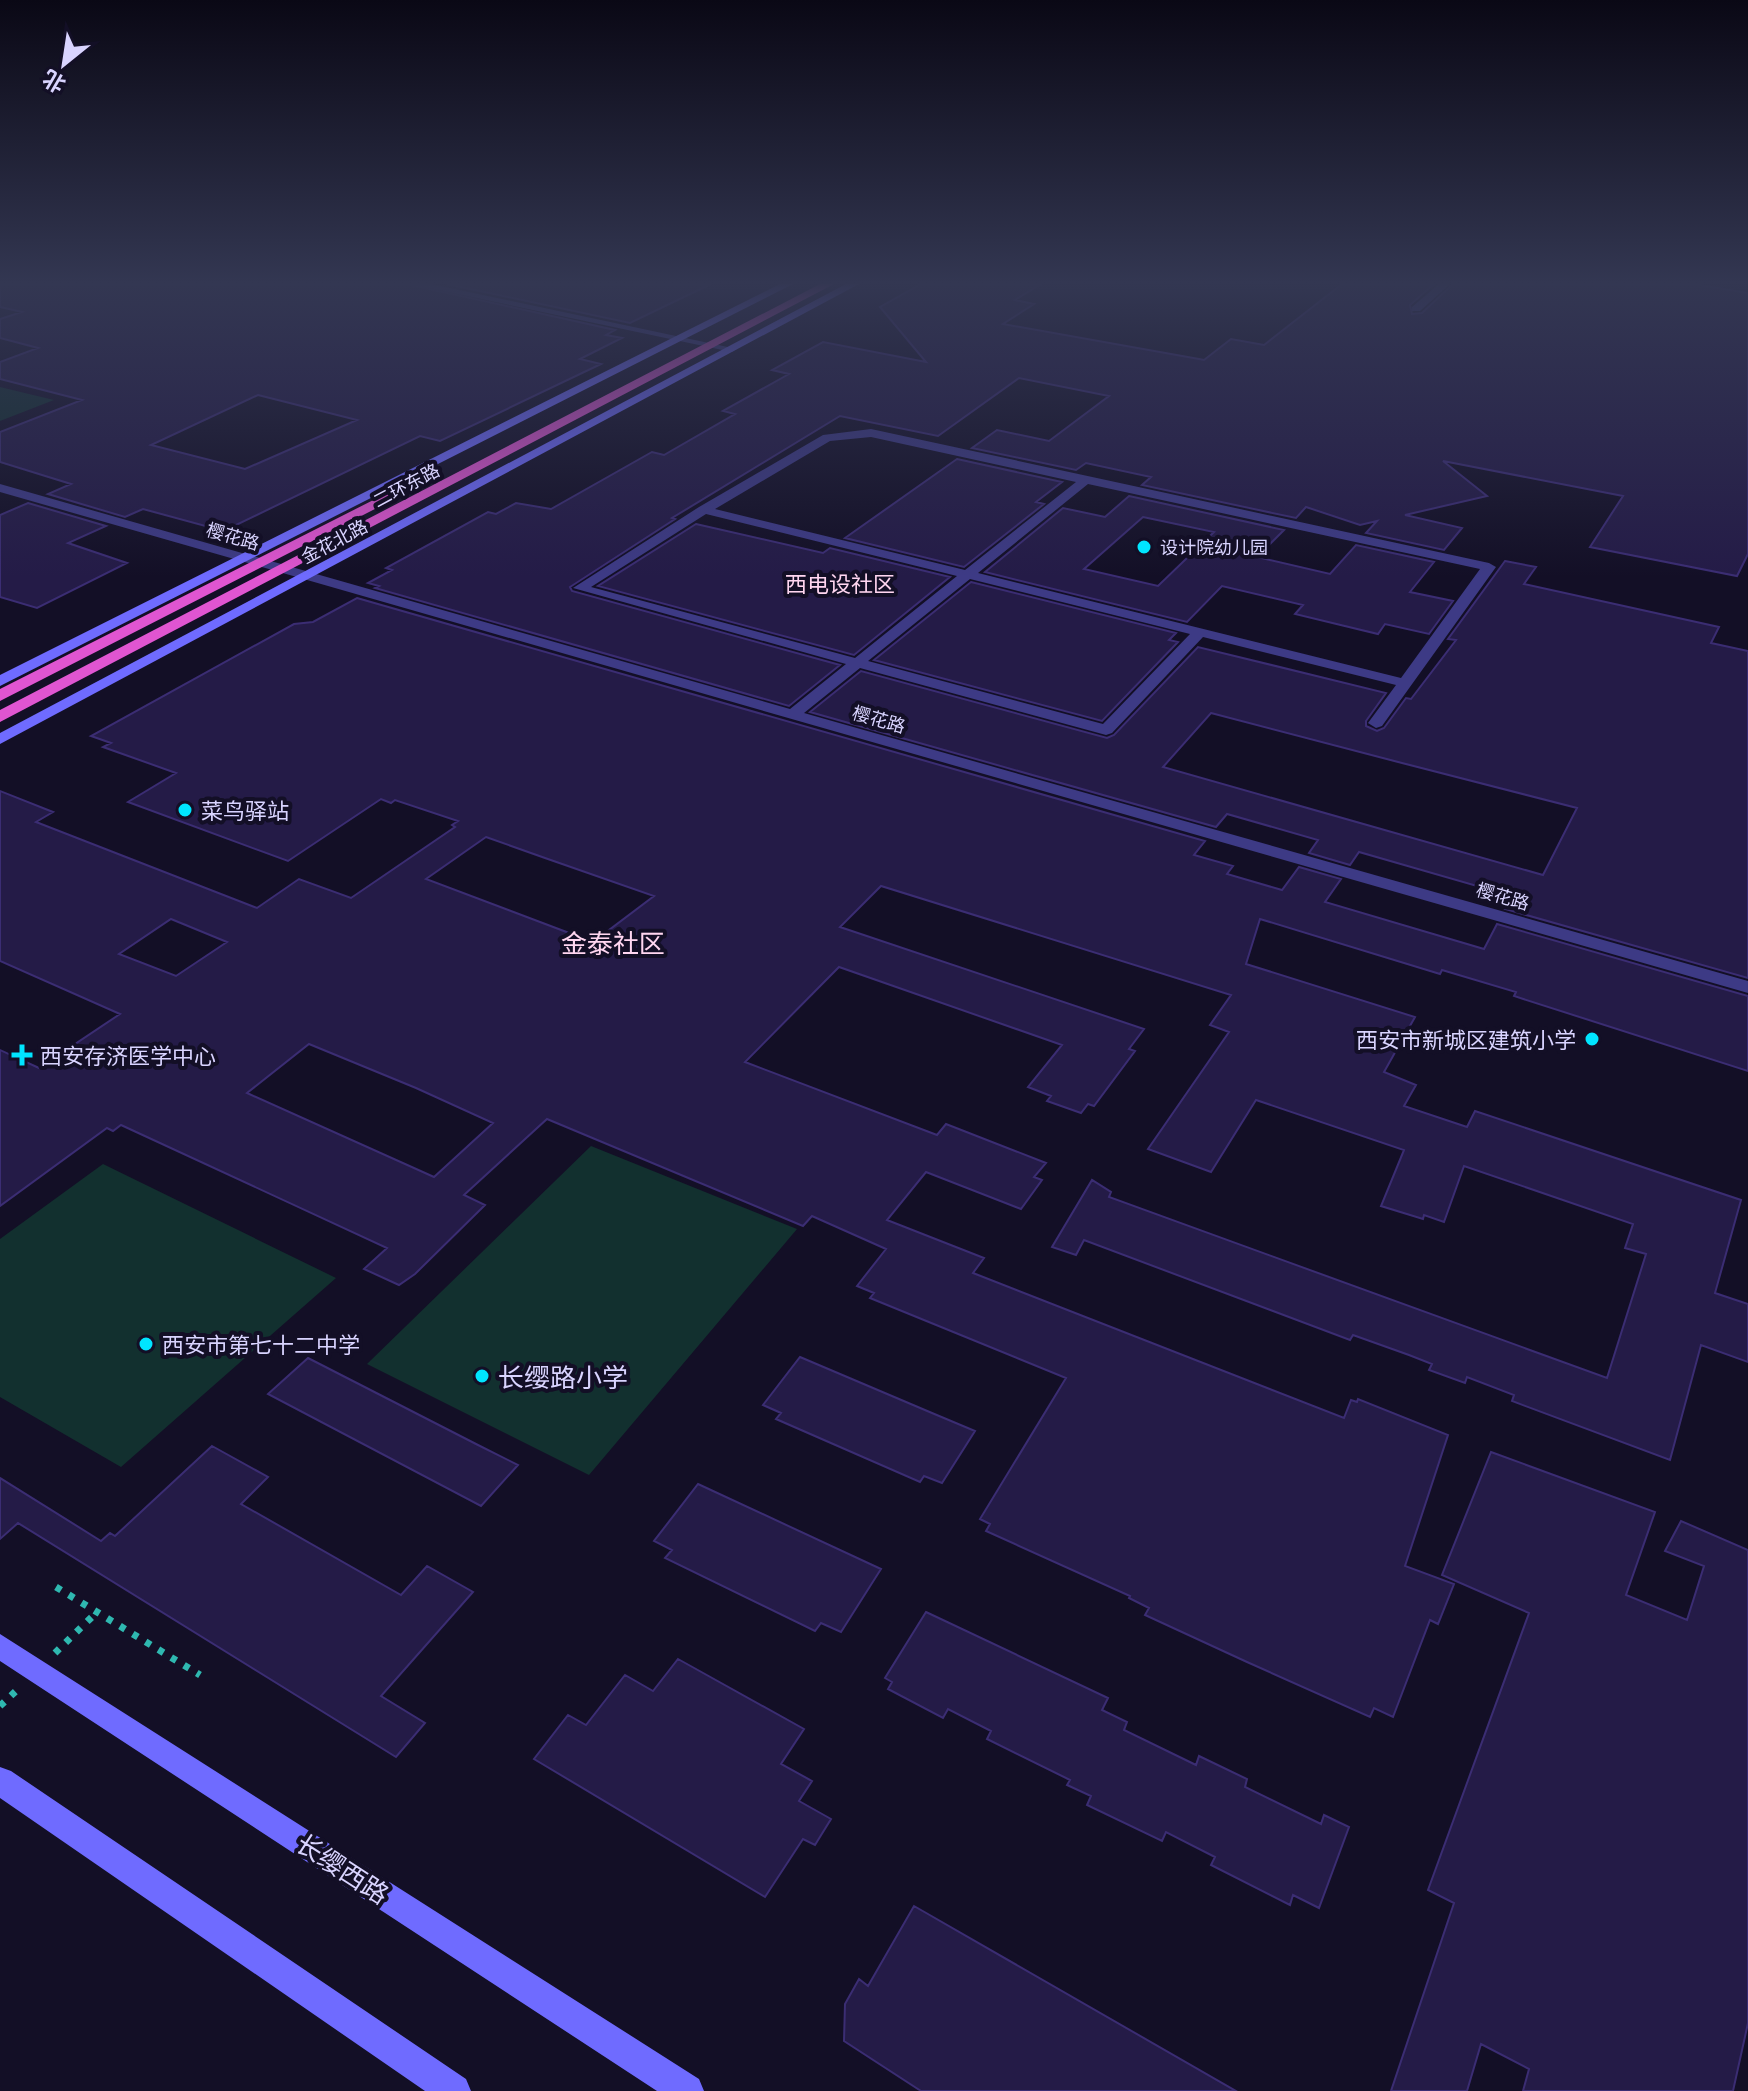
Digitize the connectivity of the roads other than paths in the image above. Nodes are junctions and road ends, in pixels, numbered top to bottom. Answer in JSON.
{"nodes":[{"id":1,"x":594,"y":382,"type":"edge"},
{"id":2,"x":614,"y":382,"type":"edge"},
{"id":3,"x":642,"y":382,"type":"edge"},
{"id":4,"x":671,"y":382,"type":"edge"},
{"id":5,"x":1086,"y":480,"type":"junction"},
{"id":6,"x":0,"y":488,"type":"edge"},
{"id":7,"x":704,"y":510,"type":"junction"},
{"id":8,"x":244,"y":560,"type":"junction"},
{"id":9,"x":968,"y":575,"type":"junction"},
{"id":10,"x":304,"y":577,"type":"junction"},
{"id":11,"x":1200,"y":632,"type":"junction"},
{"id":12,"x":858,"y":663,"type":"junction"},
{"id":13,"x":0,"y":681,"type":"edge"},
{"id":14,"x":1405,"y":683,"type":"junction"},
{"id":15,"x":0,"y":696,"type":"edge"},
{"id":16,"x":792,"y":715,"type":"junction"},
{"id":17,"x":0,"y":717,"type":"edge"},
{"id":18,"x":1376,"y":723,"type":"dead end"},
{"id":19,"x":0,"y":740,"type":"edge"},
{"id":20,"x":1748,"y":987,"type":"edge"},
{"id":21,"x":0,"y":1646,"type":"edge"},
{"id":22,"x":0,"y":1781,"type":"edge"},
{"id":23,"x":454,"y":2091,"type":"edge"},
{"id":24,"x":687,"y":2091,"type":"edge"}],
"edges":[{"from":1,"to":8,"type":"main road","name":"金花北路"},
{"from":2,"to":15,"type":"highway","name":"二环东路"},
{"from":3,"to":17,"type":"highway","name":"二环东路"},
{"from":4,"to":10,"type":"main road","name":"金花北路"},
{"from":5,"to":7,"type":"street"},
{"from":5,"to":9,"type":"street"},
{"from":5,"to":14,"type":"street"},
{"from":6,"to":8,"type":"street","name":"樱花路"},
{"from":7,"to":9,"type":"street"},
{"from":7,"to":12,"type":"street"},
{"from":8,"to":10,"type":"street","name":"樱花路"},
{"from":8,"to":13,"type":"main road","name":"金花北路"},
{"from":9,"to":11,"type":"street"},
{"from":9,"to":12,"type":"street"},
{"from":10,"to":16,"type":"street","name":"樱花路"},
{"from":10,"to":19,"type":"main road","name":"金花北路"},
{"from":11,"to":12,"type":"street"},
{"from":11,"to":14,"type":"street"},
{"from":12,"to":16,"type":"street"},
{"from":14,"to":18,"type":"street"},
{"from":16,"to":20,"type":"street","name":"樱花路"},
{"from":21,"to":24,"type":"main road","name":"长缨西路"},
{"from":22,"to":23,"type":"main road"}]}
